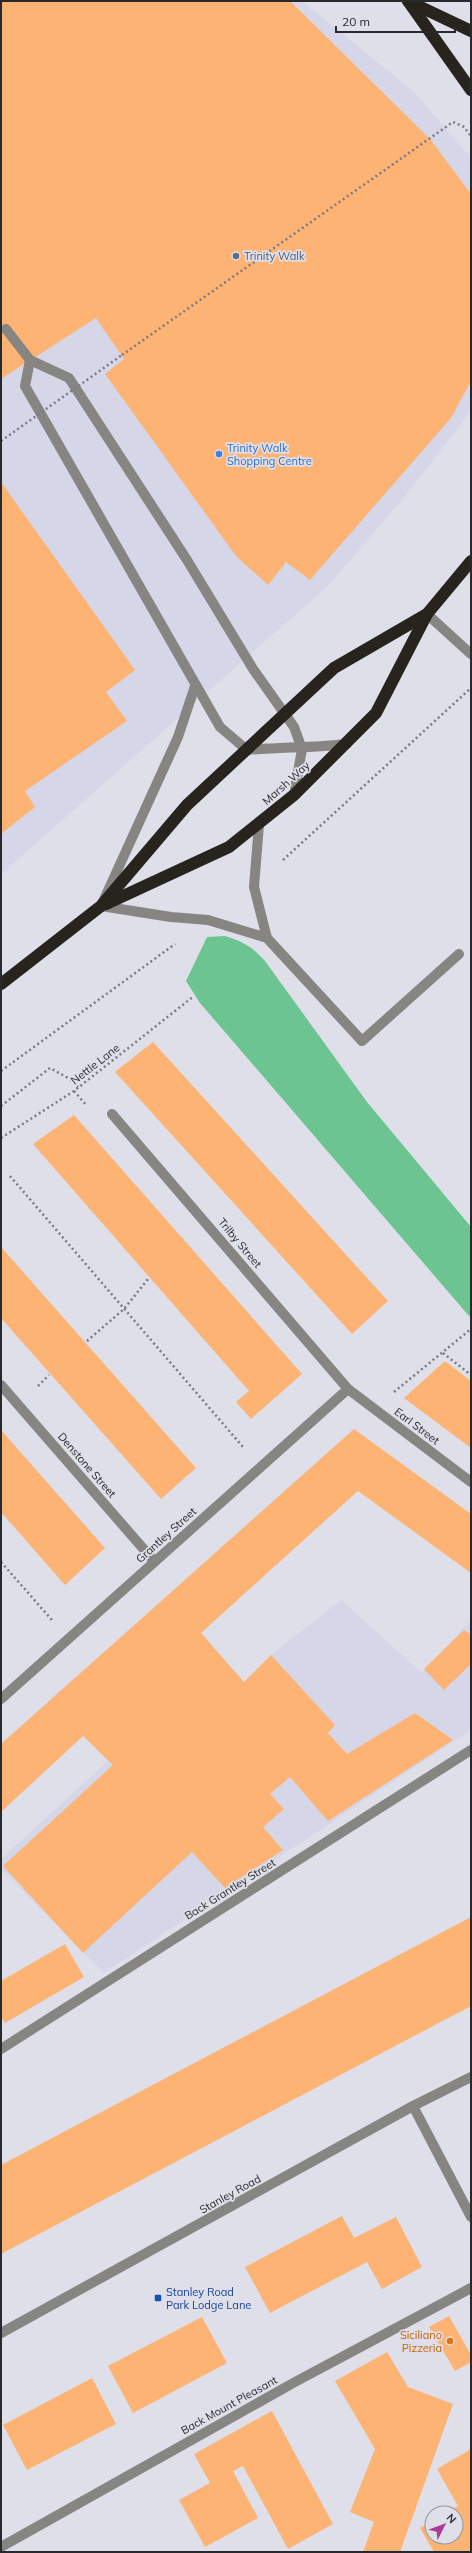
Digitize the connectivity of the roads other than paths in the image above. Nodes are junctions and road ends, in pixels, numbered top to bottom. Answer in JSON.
{"nodes":[{"id":1,"x":408,"y":1,"type":"edge"},
{"id":2,"x":471,"y":31,"type":"edge"},
{"id":3,"x":471,"y":90,"type":"edge"},
{"id":4,"x":6,"y":329,"type":"dead end"},
{"id":5,"x":30,"y":360,"type":"junction"},
{"id":6,"x":471,"y":561,"type":"edge"},
{"id":7,"x":427,"y":614,"type":"junction"},
{"id":8,"x":471,"y":654,"type":"edge"},
{"id":9,"x":195,"y":686,"type":"junction"},
{"id":10,"x":284,"y":713,"type":"junction"},
{"id":11,"x":347,"y":744,"type":"junction"},
{"id":12,"x":302,"y":749,"type":"junction"},
{"id":13,"x":247,"y":750,"type":"junction"},
{"id":14,"x":294,"y":795,"type":"junction"},
{"id":15,"x":259,"y":824,"type":"junction"},
{"id":16,"x":101,"y":906,"type":"junction"},
{"id":17,"x":267,"y":938,"type":"junction"},
{"id":18,"x":459,"y":954,"type":"dead end"},
{"id":19,"x":1,"y":984,"type":"edge"},
{"id":20,"x":112,"y":1114,"type":"dead end"},
{"id":21,"x":1,"y":1384,"type":"edge"},
{"id":22,"x":348,"y":1389,"type":"junction"},
{"id":23,"x":471,"y":1482,"type":"edge"},
{"id":24,"x":154,"y":1561,"type":"junction"},
{"id":25,"x":1,"y":1699,"type":"edge"},
{"id":26,"x":471,"y":1750,"type":"edge"},
{"id":27,"x":1,"y":2049,"type":"edge"},
{"id":28,"x":471,"y":2077,"type":"edge"},
{"id":29,"x":413,"y":2106,"type":"junction"},
{"id":30,"x":471,"y":2217,"type":"edge"},
{"id":31,"x":471,"y":2288,"type":"edge"},
{"id":32,"x":1,"y":2333,"type":"edge"},
{"id":33,"x":1,"y":2547,"type":"edge"}],
"edges":[{"from":1,"to":2,"type":"highway"},
{"from":1,"to":3,"type":"highway"},
{"from":4,"to":5,"type":"street"},
{"from":5,"to":9,"type":"street"},
{"from":5,"to":10,"type":"street"},
{"from":6,"to":7,"type":"highway","name":"Marsh Way"},
{"from":7,"to":8,"type":"street"},
{"from":7,"to":10,"type":"highway","name":"Marsh Way"},
{"from":7,"to":11,"type":"highway","name":"Marsh Way"},
{"from":9,"to":13,"type":"street"},
{"from":9,"to":16,"type":"street"},
{"from":10,"to":12,"type":"street"},
{"from":10,"to":13,"type":"highway","name":"Marsh Way"},
{"from":11,"to":12,"type":"street"},
{"from":11,"to":14,"type":"highway","name":"Marsh Way"},
{"from":12,"to":13,"type":"street"},
{"from":12,"to":14,"type":"street"},
{"from":13,"to":16,"type":"highway","name":"Marsh Way"},
{"from":14,"to":15,"type":"highway","name":"Marsh Way"},
{"from":15,"to":16,"type":"highway","name":"Marsh Way"},
{"from":15,"to":17,"type":"street"},
{"from":16,"to":17,"type":"street"},
{"from":16,"to":19,"type":"highway","name":"Marsh Way"},
{"from":17,"to":18,"type":"street"},
{"from":20,"to":22,"type":"street","name":"Trilby Street"},
{"from":21,"to":24,"type":"street","name":"Denstone Street"},
{"from":22,"to":23,"type":"street","name":"Earl Street"},
{"from":22,"to":24,"type":"street","name":"Grantley Street"},
{"from":24,"to":25,"type":"street","name":"Grantley Street"},
{"from":26,"to":27,"type":"street","name":"Back Grantley Street"},
{"from":28,"to":29,"type":"street","name":"Stanley Road"},
{"from":29,"to":30,"type":"street"},
{"from":29,"to":32,"type":"street","name":"Stanley Road"},
{"from":31,"to":33,"type":"street","name":"Back Mount Pleasant"}]}
